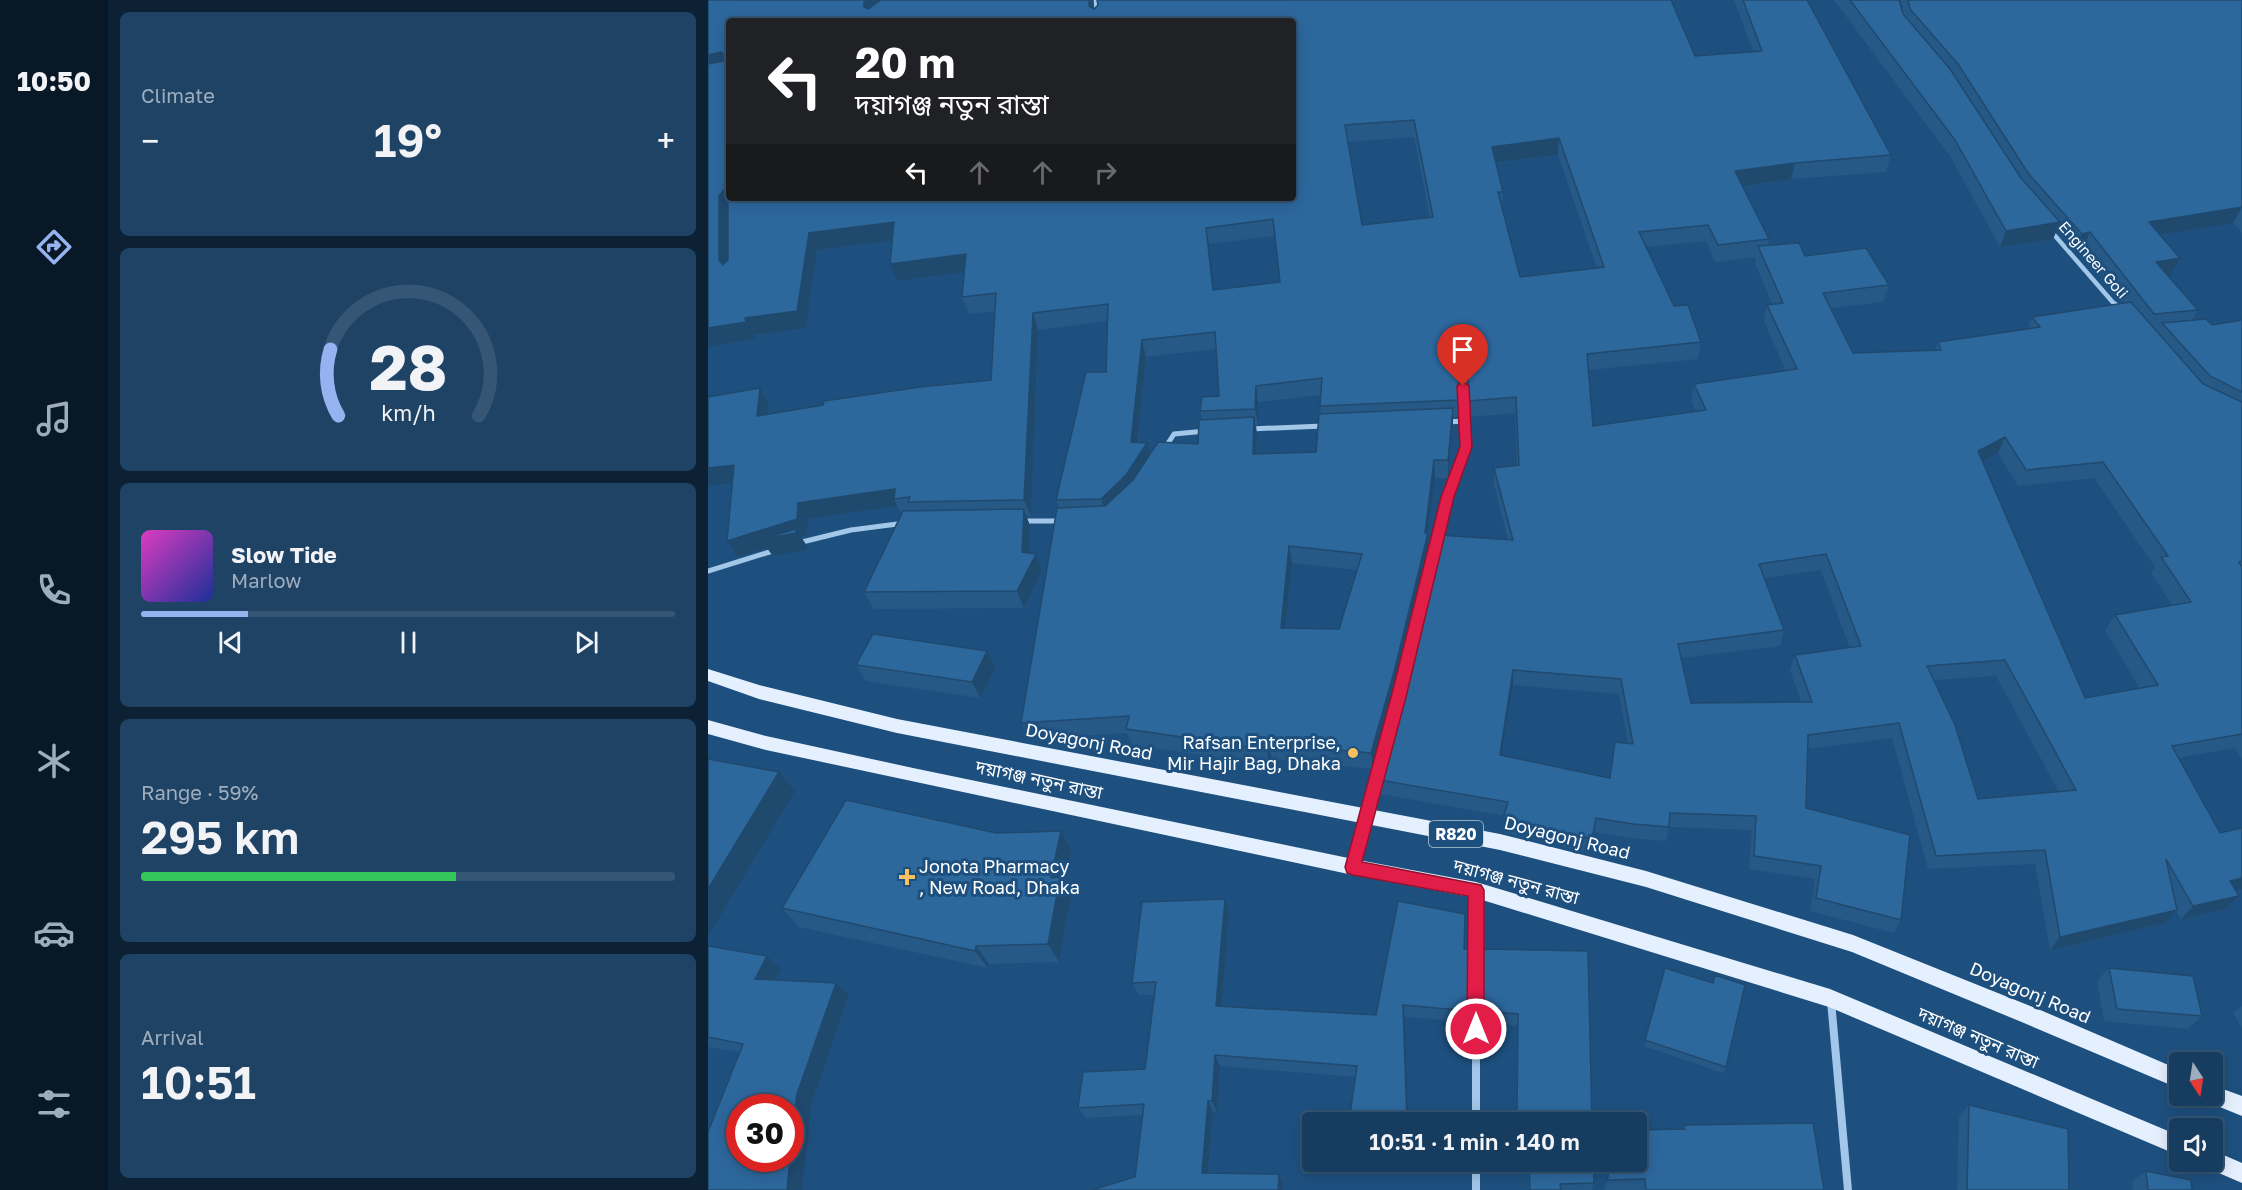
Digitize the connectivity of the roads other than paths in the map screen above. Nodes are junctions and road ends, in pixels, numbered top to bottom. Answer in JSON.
{"nodes":[{"id":1,"x":1096,"y":0,"type":"edge"},
{"id":2,"x":1097,"y":18,"type":"edge"},
{"id":3,"x":2049,"y":228,"type":"edge"},
{"id":4,"x":2127,"y":318,"type":"edge"},
{"id":5,"x":1463,"y":386,"type":"edge"},
{"id":6,"x":1465,"y":421,"type":"junction"},
{"id":7,"x":1442,"y":422,"type":"edge"},
{"id":8,"x":1327,"y":426,"type":"edge"},
{"id":9,"x":1246,"y":429,"type":"edge"},
{"id":10,"x":1212,"y":431,"type":"edge"},
{"id":11,"x":1161,"y":454,"type":"edge"},
{"id":12,"x":1074,"y":520,"type":"edge"},
{"id":13,"x":1016,"y":521,"type":"edge"},
{"id":14,"x":912,"y":523,"type":"edge"},
{"id":15,"x":708,"y":571,"type":"edge"},
{"id":16,"x":708,"y":675,"type":"edge"},
{"id":17,"x":708,"y":727,"type":"edge"},
{"id":18,"x":1366,"y":817,"type":"junction"},
{"id":19,"x":1353,"y":867,"type":"junction"},
{"id":20,"x":1476,"y":890,"type":"junction"},
{"id":21,"x":1830,"y":998,"type":"junction"},
{"id":22,"x":2169,"y":1075,"type":"edge"},
{"id":23,"x":2223,"y":1098,"type":"edge"},
{"id":24,"x":2242,"y":1106,"type":"edge"},
{"id":25,"x":1476,"y":1112,"type":"edge"},
{"id":26,"x":2169,"y":1141,"type":"edge"},
{"id":27,"x":2223,"y":1165,"type":"edge"},
{"id":28,"x":1476,"y":1172,"type":"edge"},
{"id":29,"x":2242,"y":1173,"type":"edge"},
{"id":30,"x":1476,"y":1190,"type":"edge"},
{"id":31,"x":1848,"y":1190,"type":"edge"}],
"edges":[{"from":1,"to":2,"type":"street"},
{"from":3,"to":4,"type":"street","name":"Engineer Goli"},
{"from":5,"to":6,"type":"street"},
{"from":6,"to":7,"type":"street"},
{"from":6,"to":18,"type":"street"},
{"from":8,"to":9,"type":"street"},
{"from":10,"to":11,"type":"street"},
{"from":12,"to":13,"type":"street"},
{"from":14,"to":15,"type":"street"},
{"from":16,"to":18,"type":"main road","name":"Doyagonj Road","number":"R820"},
{"from":17,"to":19,"type":"main road","name":"দয়াগঞ্জ নতুন রাস্তা"},
{"from":18,"to":19,"type":"street"},
{"from":18,"to":22,"type":"main road","name":"Doyagonj Road","number":"R820"},
{"from":19,"to":20,"type":"main road","name":"দয়াগঞ্জ নতুন রাস্তা"},
{"from":20,"to":21,"type":"main road","name":"দয়াগঞ্জ নতুন রাস্তা"},
{"from":20,"to":25,"type":"street"},
{"from":21,"to":26,"type":"main road","name":"দয়াগঞ্জ নতুন রাস্তা"},
{"from":21,"to":31,"type":"street"},
{"from":23,"to":24,"type":"main road"},
{"from":27,"to":29,"type":"main road"},
{"from":28,"to":30,"type":"street"}]}
